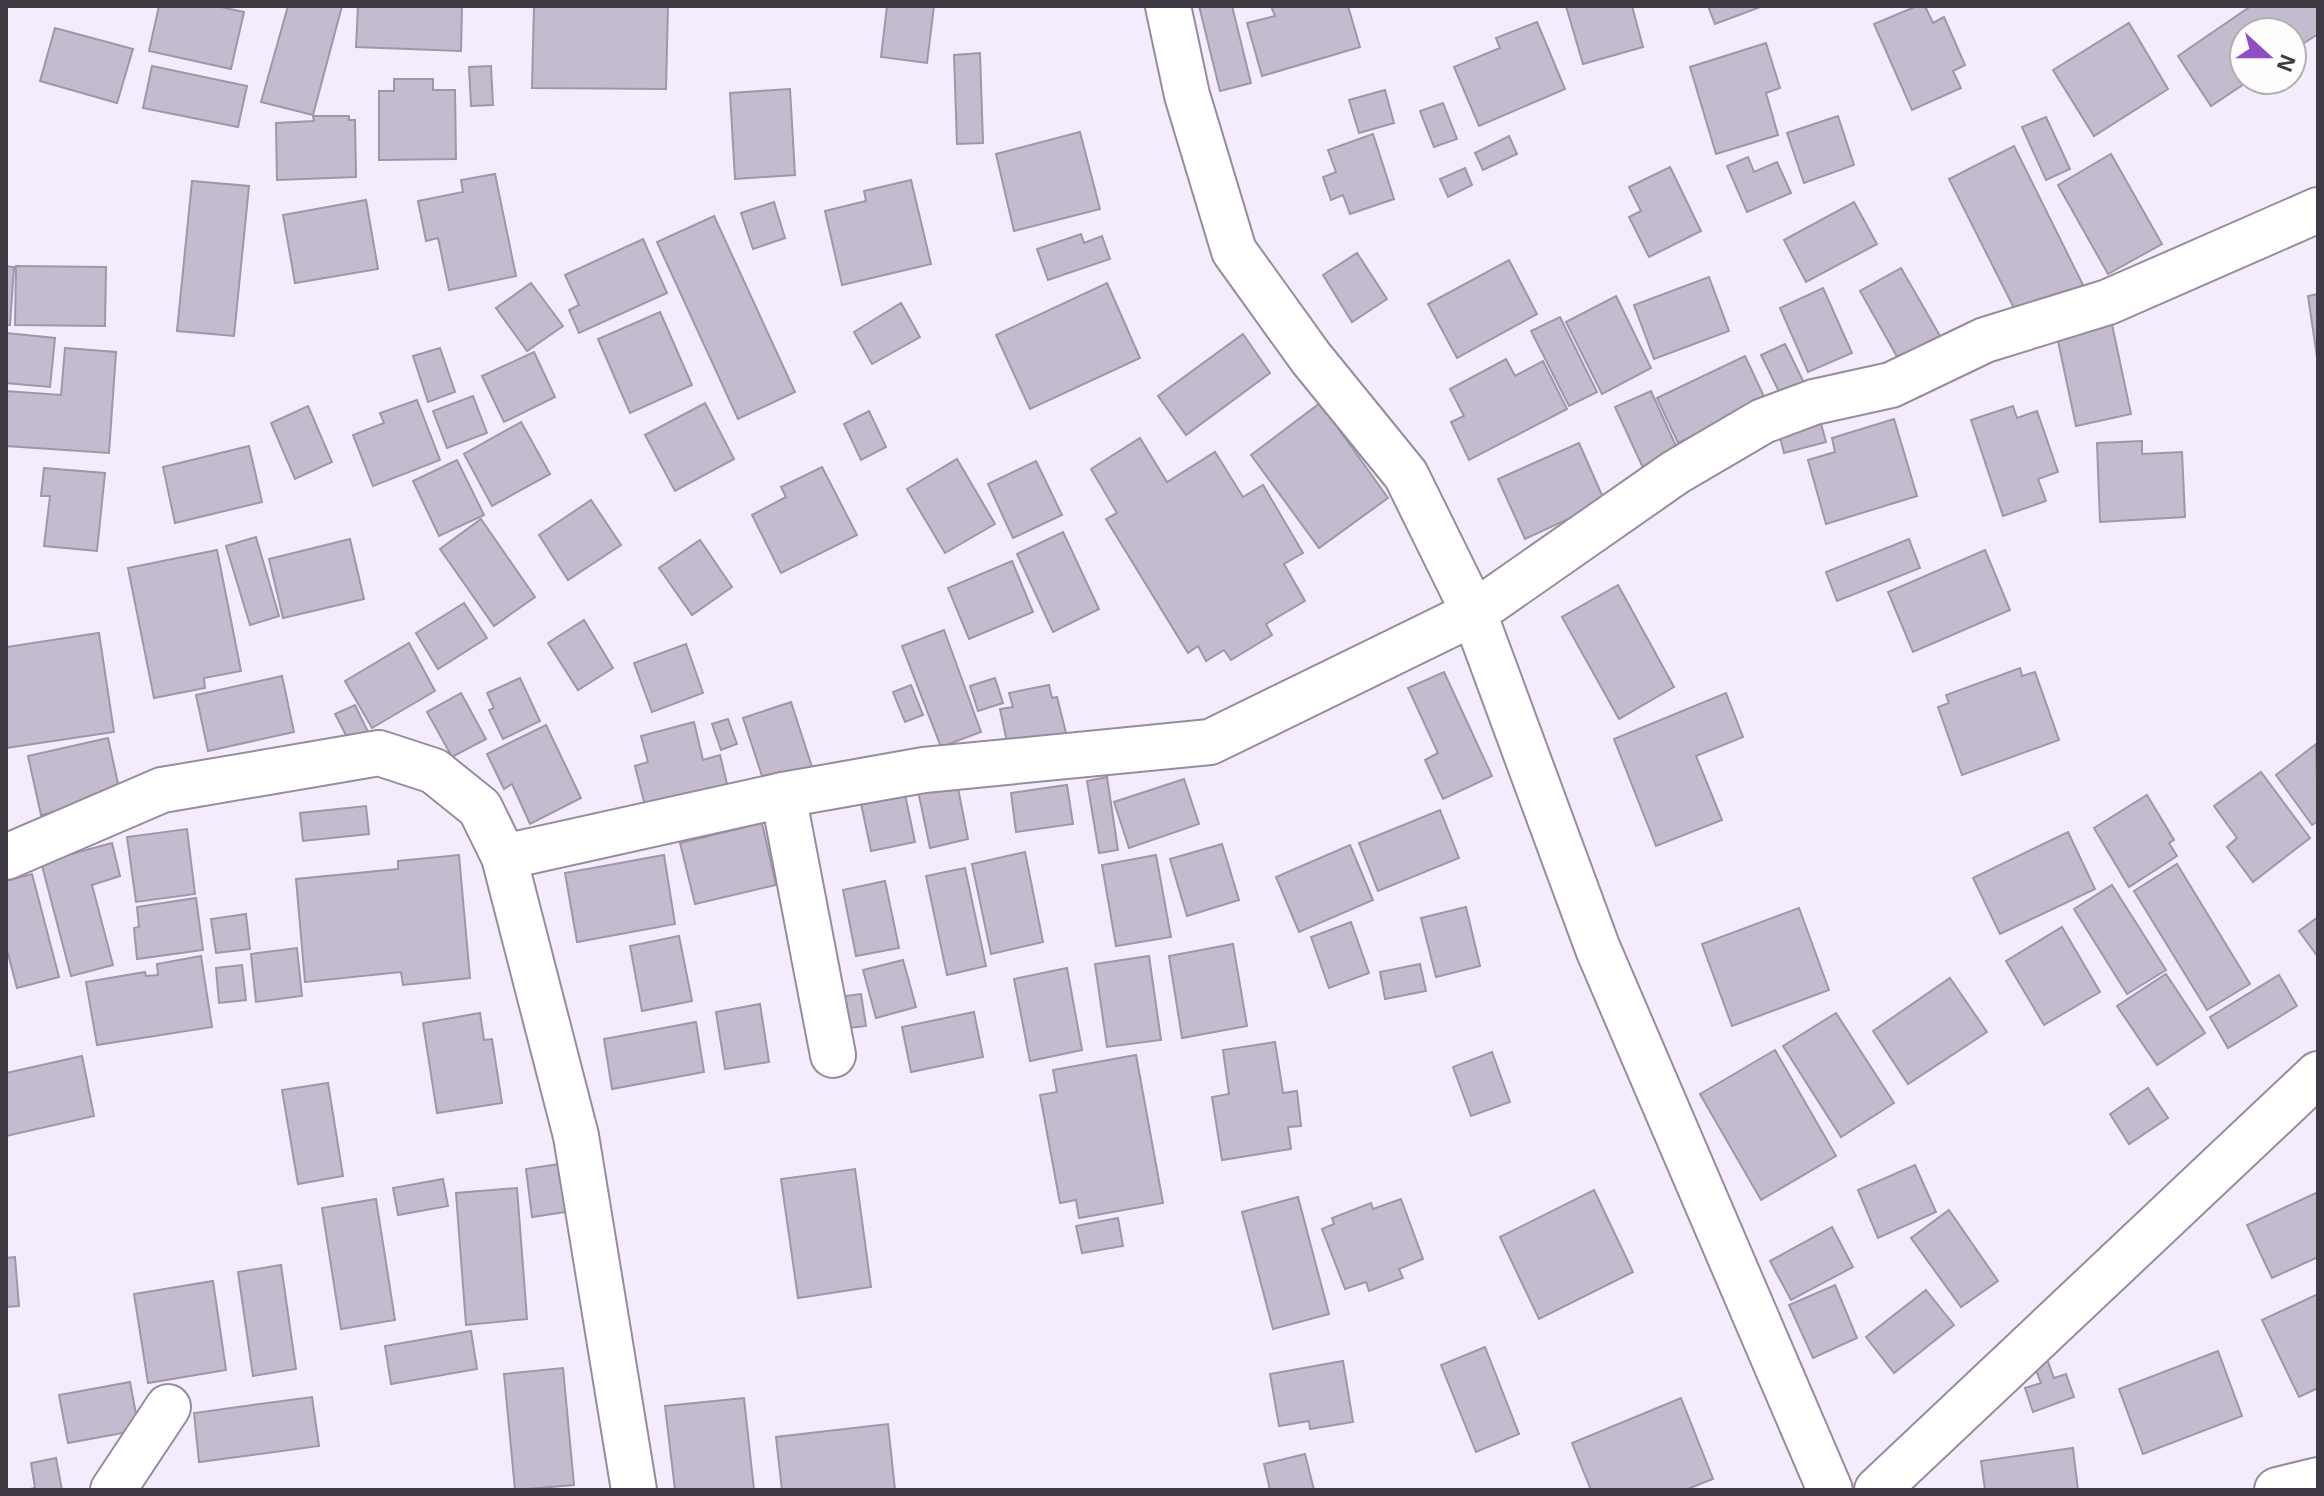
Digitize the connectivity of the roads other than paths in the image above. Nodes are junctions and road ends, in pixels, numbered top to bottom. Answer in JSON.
{"nodes":[{"id":1,"x":1168,"y":6,"type":"edge"},
{"id":2,"x":2318,"y":210,"type":"edge"},
{"id":3,"x":1474,"y":613,"type":"junction"},
{"id":4,"x":783,"y":795,"type":"junction"},
{"id":5,"x":6,"y":857,"type":"edge"},
{"id":6,"x":504,"y":857,"type":"junction"},
{"id":7,"x":833,"y":1055,"type":"dead end"},
{"id":8,"x":2318,"y":1074,"type":"edge"},
{"id":9,"x":168,"y":1407,"type":"dead end"},
{"id":10,"x":2318,"y":1480,"type":"edge"},
{"id":11,"x":113,"y":1490,"type":"edge"},
{"id":12,"x":634,"y":1490,"type":"edge"},
{"id":13,"x":1830,"y":1490,"type":"edge"},
{"id":14,"x":1877,"y":1490,"type":"edge"},
{"id":15,"x":2277,"y":1490,"type":"edge"}],
"edges":[{"from":1,"to":3,"type":"street"},
{"from":2,"to":3,"type":"street"},
{"from":3,"to":4,"type":"street"},
{"from":3,"to":13,"type":"street"},
{"from":4,"to":6,"type":"street"},
{"from":4,"to":7,"type":"street"},
{"from":5,"to":6,"type":"street"},
{"from":6,"to":12,"type":"street"},
{"from":8,"to":14,"type":"street"},
{"from":9,"to":11,"type":"street"},
{"from":10,"to":15,"type":"street"}]}
